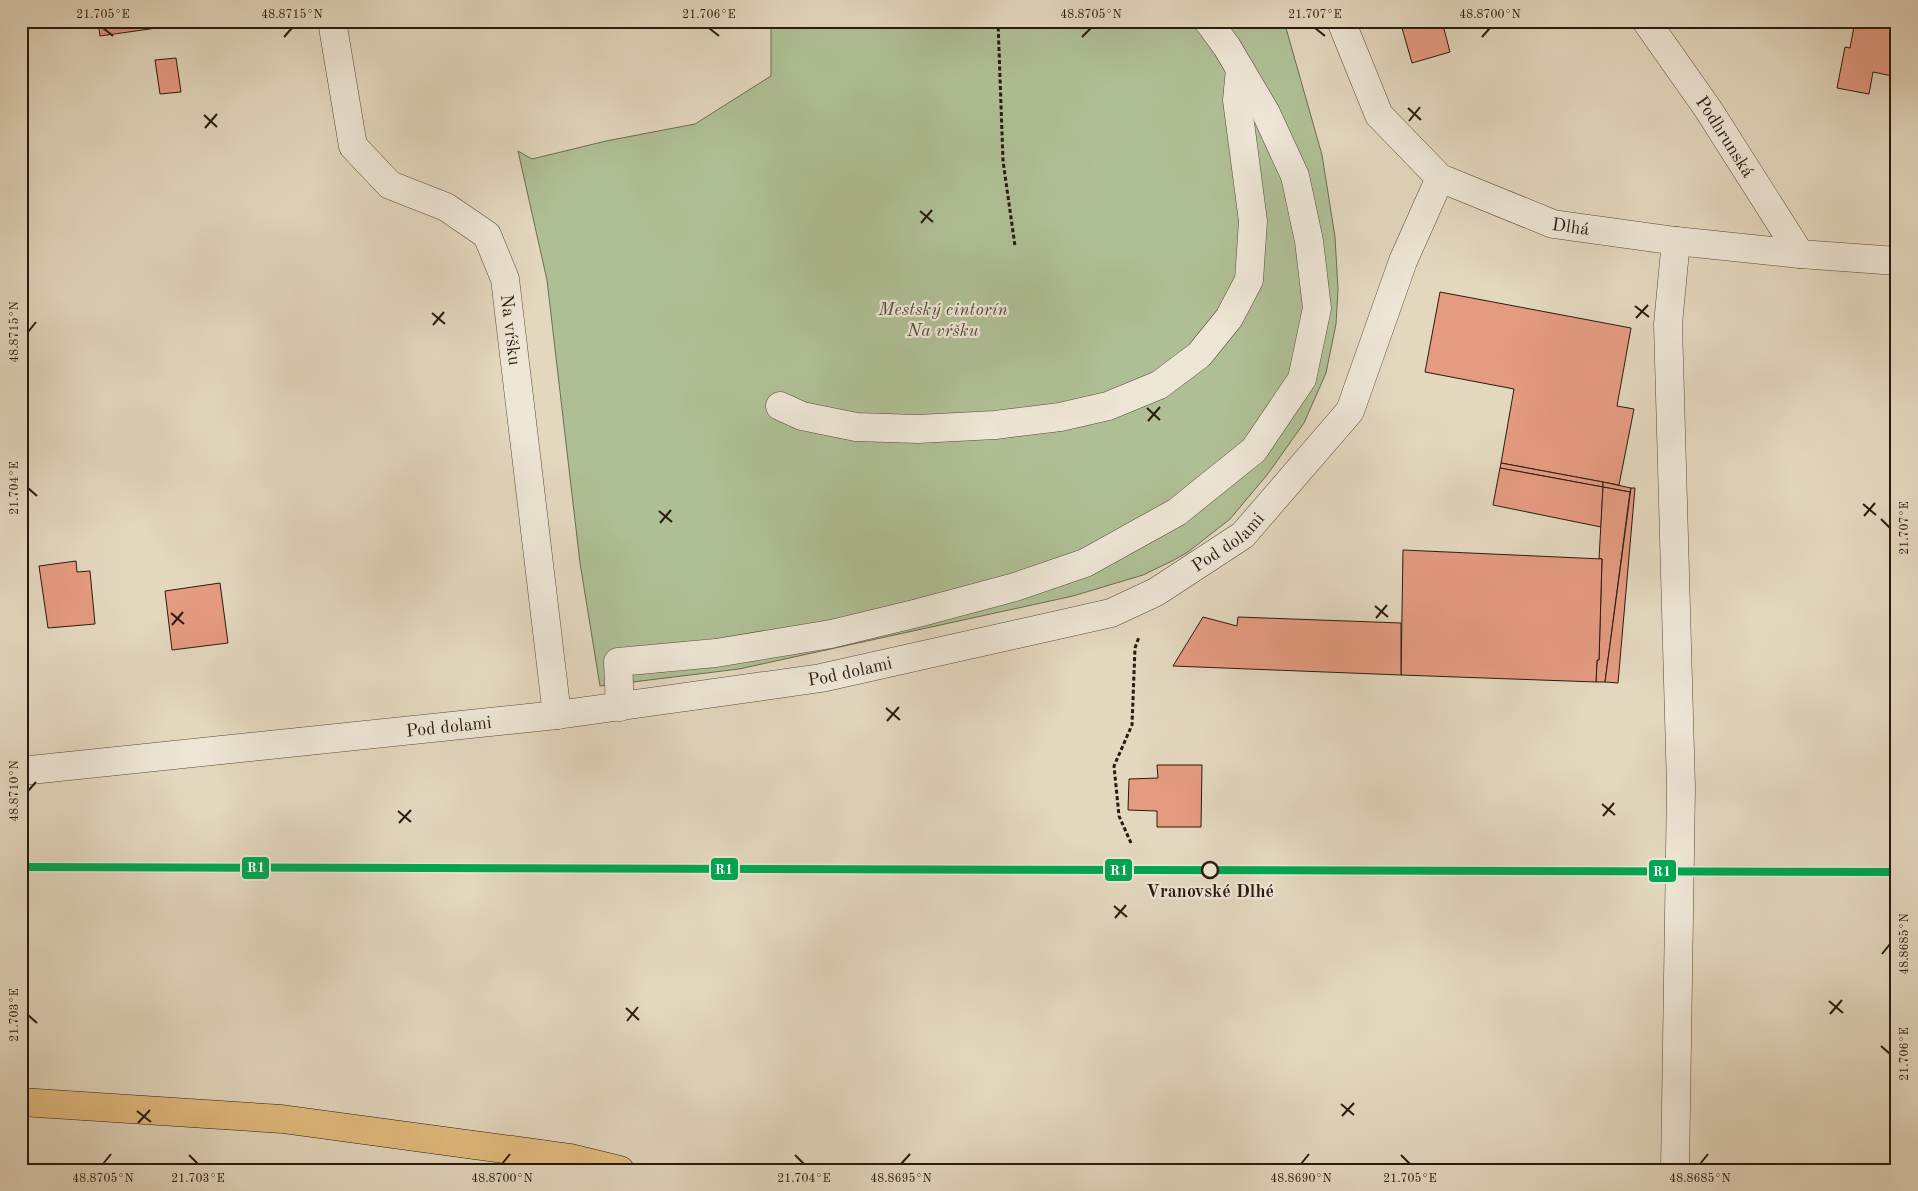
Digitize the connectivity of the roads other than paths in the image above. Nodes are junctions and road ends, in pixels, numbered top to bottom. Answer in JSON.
{"nodes":[{"id":1,"x":332,"y":21,"type":"edge"},
{"id":2,"x":1208,"y":21,"type":"edge"},
{"id":3,"x":1341,"y":21,"type":"edge"},
{"id":4,"x":1646,"y":21,"type":"edge"},
{"id":5,"x":1240,"y":69,"type":"junction"},
{"id":6,"x":1440,"y":178,"type":"junction"},
{"id":7,"x":1676,"y":241,"type":"junction"},
{"id":8,"x":1800,"y":254,"type":"junction"},
{"id":9,"x":1897,"y":261,"type":"edge"},
{"id":10,"x":780,"y":406,"type":"dead end"},
{"id":11,"x":620,"y":707,"type":"junction"},
{"id":12,"x":556,"y":715,"type":"junction"},
{"id":13,"x":21,"y":770,"type":"edge"},
{"id":14,"x":21,"y":1102,"type":"edge"},
{"id":15,"x":620,"y":1170,"type":"edge"},
{"id":16,"x":1675,"y":1170,"type":"edge"}],
"edges":[{"from":1,"to":12,"type":"street","name":"Na vŕšku"},
{"from":2,"to":5,"type":"street"},
{"from":3,"to":6,"type":"street","name":"Dlhá"},
{"from":4,"to":8,"type":"street","name":"Podhrunská"},
{"from":5,"to":10,"type":"street"},
{"from":5,"to":11,"type":"street"},
{"from":6,"to":7,"type":"street","name":"Dlhá"},
{"from":6,"to":11,"type":"street","name":"Pod dolami"},
{"from":7,"to":8,"type":"street","name":"Dlhá"},
{"from":7,"to":16,"type":"street"},
{"from":8,"to":9,"type":"street","name":"Dlhá"},
{"from":11,"to":12,"type":"street","name":"Pod dolami"},
{"from":12,"to":13,"type":"street","name":"Pod dolami"},
{"from":14,"to":15,"type":"main road"}]}
